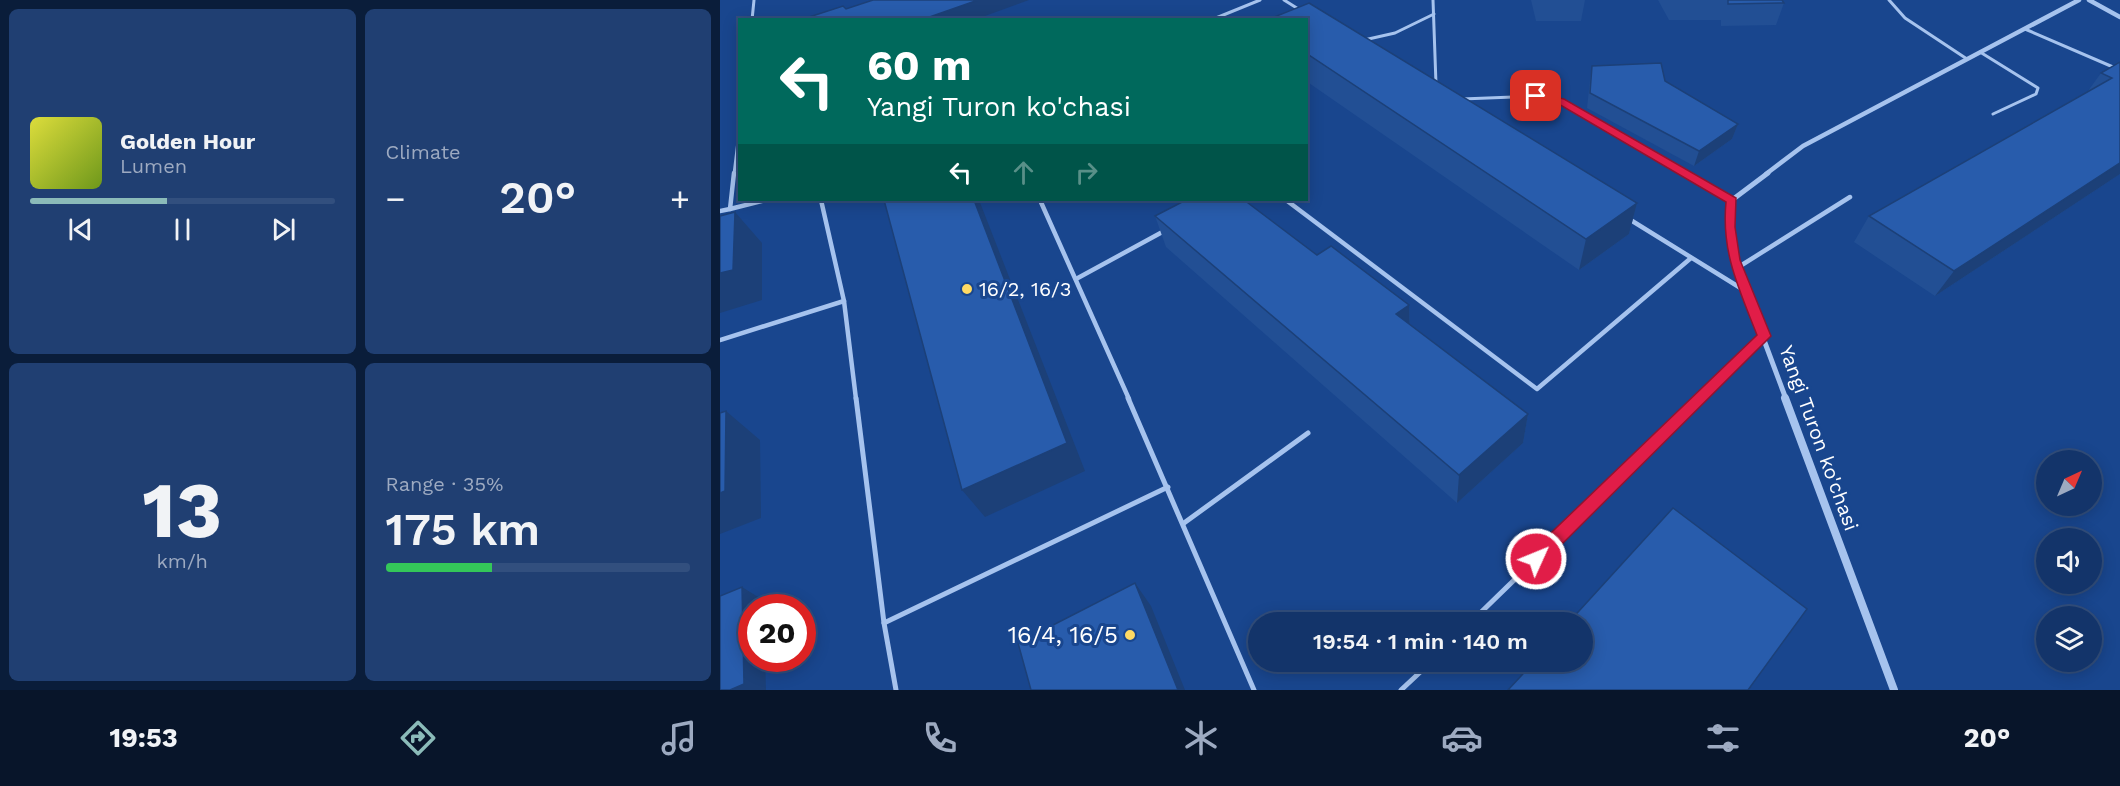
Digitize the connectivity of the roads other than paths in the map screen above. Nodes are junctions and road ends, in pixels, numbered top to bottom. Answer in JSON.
{"nodes":[{"id":1,"x":754,"y":0,"type":"edge"},
{"id":2,"x":1260,"y":0,"type":"edge"},
{"id":3,"x":1284,"y":0,"type":"edge"},
{"id":4,"x":1433,"y":0,"type":"edge"},
{"id":5,"x":1889,"y":0,"type":"edge"},
{"id":6,"x":2079,"y":0,"type":"edge"},
{"id":7,"x":2089,"y":0,"type":"edge"},
{"id":8,"x":1302,"y":11,"type":"edge"},
{"id":9,"x":1434,"y":14,"type":"junction"},
{"id":10,"x":2120,"y":17,"type":"edge"},
{"id":11,"x":752,"y":18,"type":"edge"},
{"id":12,"x":1216,"y":18,"type":"edge"},
{"id":13,"x":2025,"y":29,"type":"junction"},
{"id":14,"x":1356,"y":40,"type":"edge"},
{"id":15,"x":1980,"y":52,"type":"junction"},
{"id":16,"x":1967,"y":59,"type":"junction"},
{"id":17,"x":2120,"y":70,"type":"edge"},
{"id":18,"x":1436,"y":89,"type":"edge"},
{"id":19,"x":1458,"y":99,"type":"edge"},
{"id":20,"x":1993,"y":114,"type":"dead end"},
{"id":21,"x":738,"y":142,"type":"edge"},
{"id":22,"x":1850,"y":197,"type":"dead end"},
{"id":23,"x":1732,"y":200,"type":"junction"},
{"id":24,"x":762,"y":201,"type":"edge"},
{"id":25,"x":821,"y":201,"type":"edge"},
{"id":26,"x":1040,"y":201,"type":"edge"},
{"id":27,"x":1287,"y":201,"type":"edge"},
{"id":28,"x":730,"y":209,"type":"junction"},
{"id":29,"x":720,"y":212,"type":"edge"},
{"id":30,"x":1620,"y":213,"type":"edge"},
{"id":31,"x":1170,"y":228,"type":"edge"},
{"id":32,"x":1691,"y":258,"type":"junction"},
{"id":33,"x":1737,"y":268,"type":"junction"},
{"id":34,"x":1076,"y":279,"type":"junction"},
{"id":35,"x":1747,"y":292,"type":"junction"},
{"id":36,"x":844,"y":301,"type":"junction"},
{"id":37,"x":1764,"y":336,"type":"junction"},
{"id":38,"x":720,"y":340,"type":"edge"},
{"id":39,"x":1308,"y":433,"type":"dead end"},
{"id":40,"x":1168,"y":487,"type":"junction"},
{"id":41,"x":1184,"y":523,"type":"junction"},
{"id":42,"x":1481,"y":612,"type":"edge"},
{"id":43,"x":884,"y":623,"type":"junction"},
{"id":44,"x":1420,"y":672,"type":"edge"},
{"id":45,"x":896,"y":690,"type":"edge"},
{"id":46,"x":1254,"y":690,"type":"edge"},
{"id":47,"x":1401,"y":690,"type":"edge"},
{"id":48,"x":1894,"y":690,"type":"edge"}],
"edges":[{"from":1,"to":11,"type":"lane"},
{"from":2,"to":12,"type":"lane"},
{"from":3,"to":8,"type":"lane"},
{"from":4,"to":9,"type":"lane"},
{"from":5,"to":16,"type":"lane"},
{"from":6,"to":13,"type":"street"},
{"from":7,"to":10,"type":"street"},
{"from":9,"to":14,"type":"lane"},
{"from":9,"to":18,"type":"lane"},
{"from":13,"to":15,"type":"street"},
{"from":13,"to":17,"type":"lane"},
{"from":15,"to":16,"type":"street"},
{"from":15,"to":20,"type":"lane"},
{"from":16,"to":23,"type":"street"},
{"from":19,"to":23,"type":"lane"},
{"from":21,"to":28,"type":"lane"},
{"from":22,"to":33,"type":"lane"},
{"from":23,"to":33,"type":"street","name":"Yangi Turon ko'chasi"},
{"from":24,"to":28,"type":"lane"},
{"from":25,"to":36,"type":"lane"},
{"from":26,"to":34,"type":"lane"},
{"from":27,"to":32,"type":"lane"},
{"from":28,"to":29,"type":"lane"},
{"from":30,"to":32,"type":"lane"},
{"from":31,"to":34,"type":"lane"},
{"from":32,"to":35,"type":"lane"},
{"from":33,"to":35,"type":"street","name":"Yangi Turon ko'chasi"},
{"from":34,"to":40,"type":"lane"},
{"from":35,"to":37,"type":"street","name":"Yangi Turon ko'chasi"},
{"from":36,"to":38,"type":"lane"},
{"from":36,"to":43,"type":"lane"},
{"from":37,"to":42,"type":"lane"},
{"from":37,"to":48,"type":"street","name":"Yangi Turon ko'chasi"},
{"from":39,"to":41,"type":"lane"},
{"from":40,"to":41,"type":"lane"},
{"from":40,"to":43,"type":"lane"},
{"from":41,"to":46,"type":"lane"},
{"from":43,"to":45,"type":"lane"},
{"from":44,"to":47,"type":"lane"}]}
